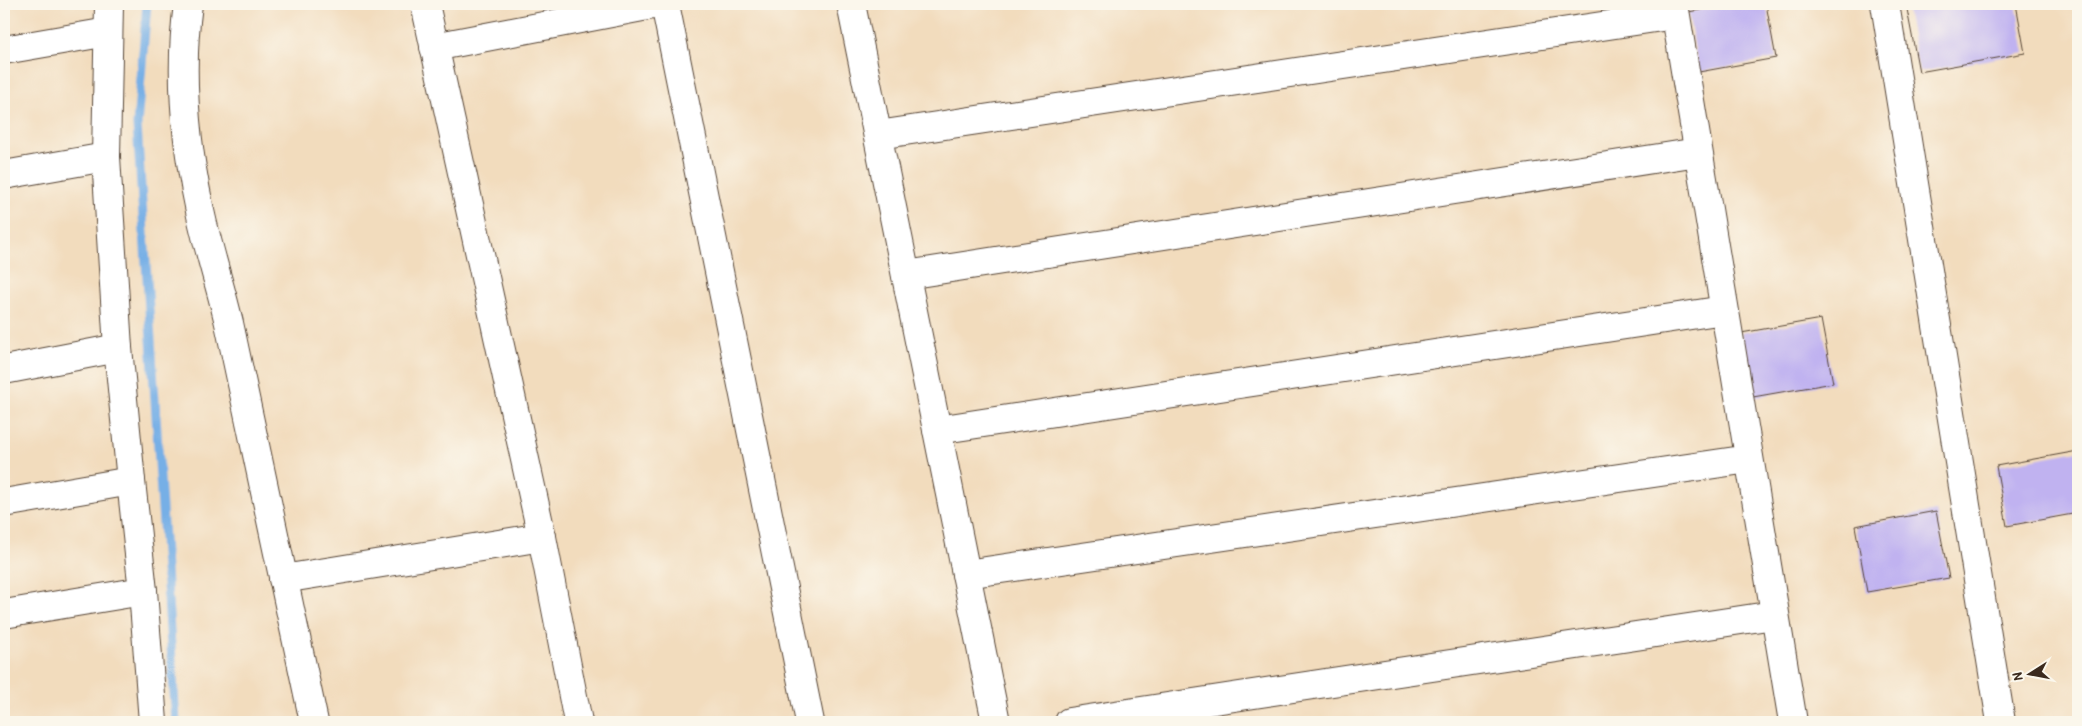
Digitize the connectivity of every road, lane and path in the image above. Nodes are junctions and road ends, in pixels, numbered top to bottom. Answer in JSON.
{"nodes":[{"id":1,"x":110,"y":4,"type":"edge"},
{"id":2,"x":188,"y":4,"type":"edge"},
{"id":3,"x":425,"y":4,"type":"edge"},
{"id":4,"x":658,"y":4,"type":"edge"},
{"id":5,"x":665,"y":4,"type":"edge"},
{"id":6,"x":851,"y":4,"type":"edge"},
{"id":7,"x":1885,"y":4,"type":"edge"},
{"id":8,"x":1674,"y":9,"type":"edge"},
{"id":9,"x":108,"y":32,"type":"junction"},
{"id":10,"x":434,"y":47,"type":"junction"},
{"id":11,"x":4,"y":50,"type":"edge"},
{"id":12,"x":878,"y":135,"type":"junction"},
{"id":13,"x":1698,"y":152,"type":"junction"},
{"id":14,"x":106,"y":156,"type":"junction"},
{"id":15,"x":4,"y":175,"type":"edge"},
{"id":16,"x":906,"y":275,"type":"junction"},
{"id":17,"x":1724,"y":310,"type":"junction"},
{"id":18,"x":118,"y":348,"type":"junction"},
{"id":19,"x":4,"y":370,"type":"edge"},
{"id":20,"x":937,"y":430,"type":"junction"},
{"id":21,"x":1748,"y":459,"type":"junction"},
{"id":22,"x":130,"y":481,"type":"junction"},
{"id":23,"x":4,"y":504,"type":"edge"},
{"id":24,"x":542,"y":537,"type":"junction"},
{"id":25,"x":966,"y":574,"type":"junction"},
{"id":26,"x":283,"y":579,"type":"junction"},
{"id":27,"x":143,"y":591,"type":"junction"},
{"id":28,"x":4,"y":614,"type":"edge"},
{"id":29,"x":1774,"y":615,"type":"junction"},
{"id":30,"x":153,"y":722,"type":"edge"},
{"id":31,"x":314,"y":722,"type":"edge"},
{"id":32,"x":578,"y":722,"type":"edge"},
{"id":33,"x":810,"y":722,"type":"edge"},
{"id":34,"x":996,"y":722,"type":"edge"},
{"id":35,"x":1069,"y":722,"type":"edge"},
{"id":36,"x":1794,"y":722,"type":"edge"},
{"id":37,"x":2001,"y":722,"type":"edge"}],
"edges":[{"from":1,"to":9,"type":"street"},
{"from":2,"to":26,"type":"street"},
{"from":3,"to":10,"type":"street"},
{"from":4,"to":10,"type":"street"},
{"from":5,"to":33,"type":"street"},
{"from":6,"to":12,"type":"street"},
{"from":7,"to":37,"type":"street"},
{"from":8,"to":12,"type":"street"},
{"from":8,"to":13,"type":"street"},
{"from":9,"to":11,"type":"street"},
{"from":9,"to":14,"type":"street"},
{"from":10,"to":24,"type":"street"},
{"from":12,"to":16,"type":"street"},
{"from":13,"to":16,"type":"street"},
{"from":13,"to":17,"type":"street"},
{"from":14,"to":15,"type":"street"},
{"from":14,"to":18,"type":"street"},
{"from":16,"to":20,"type":"street"},
{"from":17,"to":20,"type":"street"},
{"from":17,"to":21,"type":"street"},
{"from":18,"to":19,"type":"street"},
{"from":18,"to":22,"type":"street"},
{"from":20,"to":25,"type":"street"},
{"from":21,"to":25,"type":"street"},
{"from":21,"to":29,"type":"street"},
{"from":22,"to":23,"type":"street"},
{"from":22,"to":27,"type":"street"},
{"from":24,"to":26,"type":"street"},
{"from":24,"to":32,"type":"street"},
{"from":25,"to":34,"type":"street"},
{"from":26,"to":31,"type":"street"},
{"from":27,"to":28,"type":"street"},
{"from":27,"to":30,"type":"street"},
{"from":29,"to":35,"type":"street"},
{"from":29,"to":36,"type":"street"}]}
